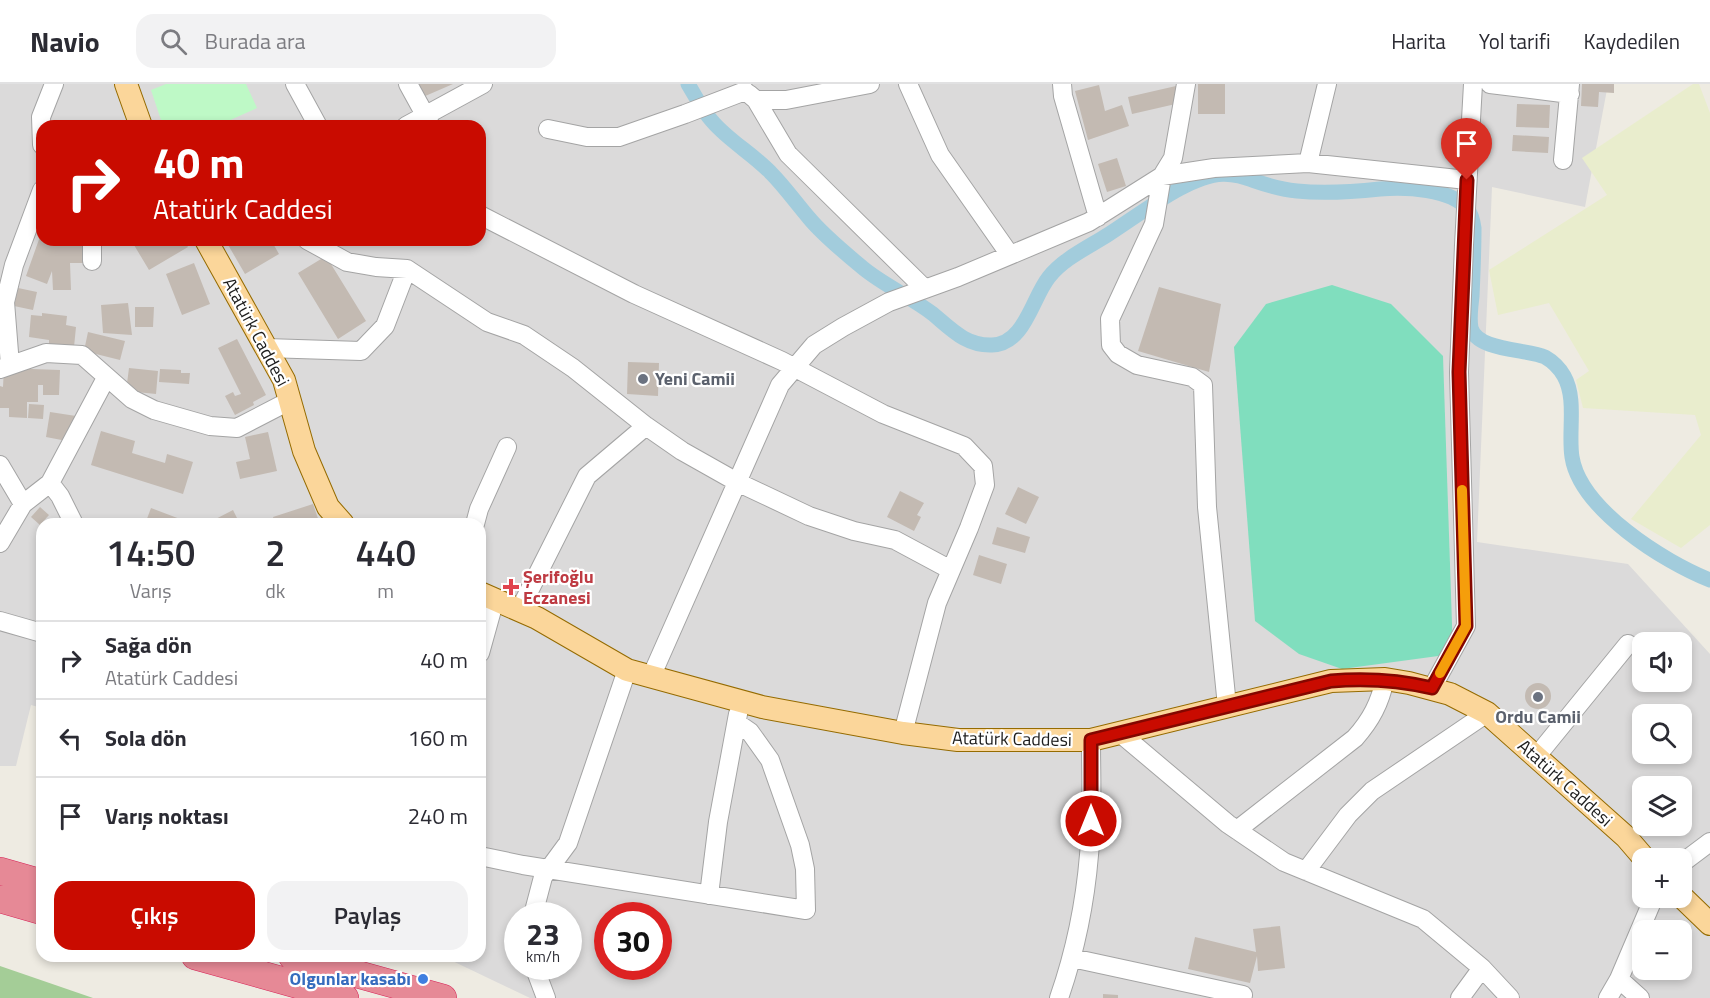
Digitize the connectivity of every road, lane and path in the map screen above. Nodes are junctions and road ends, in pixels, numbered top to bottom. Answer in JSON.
{"nodes":[{"id":1,"x":54,"y":84,"type":"edge"},
{"id":2,"x":126,"y":84,"type":"edge"},
{"id":3,"x":295,"y":84,"type":"edge"},
{"id":4,"x":408,"y":84,"type":"edge"},
{"id":5,"x":483,"y":84,"type":"edge"},
{"id":6,"x":870,"y":84,"type":"edge"},
{"id":7,"x":908,"y":84,"type":"edge"},
{"id":8,"x":1062,"y":84,"type":"edge"},
{"id":9,"x":1186,"y":84,"type":"edge"},
{"id":10,"x":1327,"y":84,"type":"edge"},
{"id":11,"x":1473,"y":84,"type":"edge"},
{"id":12,"x":1490,"y":84,"type":"edge"},
{"id":13,"x":1570,"y":89,"type":"edge"},
{"id":14,"x":745,"y":92,"type":"edge"},
{"id":15,"x":41,"y":120,"type":"edge"},
{"id":16,"x":139,"y":120,"type":"edge"},
{"id":17,"x":315,"y":120,"type":"edge"},
{"id":18,"x":428,"y":120,"type":"edge"},
{"id":19,"x":430,"y":120,"type":"edge"},
{"id":20,"x":548,"y":129,"type":"dead end"},
{"id":21,"x":1563,"y":160,"type":"dead end"},
{"id":22,"x":1308,"y":163,"type":"junction"},
{"id":23,"x":1162,"y":176,"type":"junction"},
{"id":24,"x":1467,"y":180,"type":"junction"},
{"id":25,"x":36,"y":206,"type":"edge"},
{"id":26,"x":1098,"y":217,"type":"junction"},
{"id":27,"x":486,"y":218,"type":"edge"},
{"id":28,"x":92,"y":246,"type":"edge"},
{"id":29,"x":209,"y":246,"type":"edge"},
{"id":30,"x":318,"y":246,"type":"edge"},
{"id":31,"x":1010,"y":255,"type":"junction"},
{"id":32,"x":92,"y":261,"type":"dead end"},
{"id":33,"x":407,"y":269,"type":"junction"},
{"id":34,"x":920,"y":291,"type":"junction"},
{"id":35,"x":266,"y":348,"type":"junction"},
{"id":36,"x":5,"y":367,"type":"edge"},
{"id":37,"x":794,"y":367,"type":"junction"},
{"id":38,"x":106,"y":378,"type":"junction"},
{"id":39,"x":291,"y":399,"type":"junction"},
{"id":40,"x":646,"y":426,"type":"junction"},
{"id":41,"x":507,"y":447,"type":"dead end"},
{"id":42,"x":0,"y":465,"type":"edge"},
{"id":43,"x":737,"y":482,"type":"junction"},
{"id":44,"x":50,"y":483,"type":"junction"},
{"id":45,"x":23,"y":504,"type":"junction"},
{"id":46,"x":71,"y":518,"type":"edge"},
{"id":47,"x":338,"y":518,"type":"edge"},
{"id":48,"x":477,"y":518,"type":"edge"},
{"id":49,"x":0,"y":543,"type":"edge"},
{"id":50,"x":951,"y":570,"type":"junction"},
{"id":51,"x":487,"y":596,"type":"edge"},
{"id":52,"x":519,"y":611,"type":"junction"},
{"id":53,"x":0,"y":621,"type":"edge"},
{"id":54,"x":36,"y":631,"type":"edge"},
{"id":55,"x":1628,"y":644,"type":"dead end"},
{"id":56,"x":627,"y":670,"type":"junction"},
{"id":57,"x":651,"y":677,"type":"junction"},
{"id":58,"x":1385,"y":679,"type":"junction"},
{"id":59,"x":1432,"y":688,"type":"junction"},
{"id":60,"x":741,"y":701,"type":"junction"},
{"id":61,"x":1227,"y":706,"type":"junction"},
{"id":62,"x":1486,"y":713,"type":"junction"},
{"id":63,"x":736,"y":723,"type":"junction"},
{"id":64,"x":903,"y":733,"type":"junction"},
{"id":65,"x":1120,"y":733,"type":"junction"},
{"id":66,"x":1091,"y":740,"type":"junction"},
{"id":67,"x":1536,"y":757,"type":"junction"},
{"id":68,"x":1237,"y":830,"type":"junction"},
{"id":69,"x":1710,"y":842,"type":"edge"},
{"id":70,"x":1635,"y":848,"type":"edge"},
{"id":71,"x":1692,"y":856,"type":"edge"},
{"id":72,"x":486,"y":857,"type":"edge"},
{"id":73,"x":550,"y":869,"type":"junction"},
{"id":74,"x":0,"y":871,"type":"edge"},
{"id":75,"x":1306,"y":871,"type":"junction"},
{"id":76,"x":36,"y":881,"type":"edge"},
{"id":77,"x":709,"y":896,"type":"junction"},
{"id":78,"x":0,"y":899,"type":"edge"},
{"id":79,"x":536,"y":902,"type":"edge"},
{"id":80,"x":1692,"y":907,"type":"edge"},
{"id":81,"x":1649,"y":908,"type":"edge"},
{"id":82,"x":36,"y":909,"type":"edge"},
{"id":83,"x":1710,"y":924,"type":"edge"},
{"id":84,"x":1072,"y":958,"type":"junction"},
{"id":85,"x":216,"y":962,"type":"edge"},
{"id":86,"x":314,"y":962,"type":"edge"},
{"id":87,"x":1482,"y":968,"type":"junction"},
{"id":88,"x":1619,"y":978,"type":"junction"},
{"id":89,"x":539,"y":980,"type":"edge"},
{"id":90,"x":1204,"y":993,"type":"edge"},
{"id":91,"x":1243,"y":995,"type":"dead end"},
{"id":92,"x":345,"y":998,"type":"edge"},
{"id":93,"x":443,"y":998,"type":"edge"},
{"id":94,"x":546,"y":998,"type":"edge"},
{"id":95,"x":1059,"y":998,"type":"edge"},
{"id":96,"x":1460,"y":998,"type":"edge"},
{"id":97,"x":1510,"y":998,"type":"edge"},
{"id":98,"x":1608,"y":998,"type":"edge"},
{"id":99,"x":1640,"y":998,"type":"edge"}],
"edges":[{"from":1,"to":15,"type":"street"},
{"from":2,"to":16,"type":"main road"},
{"from":3,"to":17,"type":"street"},
{"from":4,"to":18,"type":"street"},
{"from":5,"to":19,"type":"street"},
{"from":6,"to":14,"type":"street"},
{"from":7,"to":31,"type":"street"},
{"from":8,"to":26,"type":"street"},
{"from":9,"to":23,"type":"street"},
{"from":10,"to":22,"type":"street"},
{"from":11,"to":24,"type":"street"},
{"from":12,"to":13,"type":"street"},
{"from":13,"to":21,"type":"street"},
{"from":14,"to":20,"type":"street"},
{"from":14,"to":34,"type":"street"},
{"from":22,"to":23,"type":"street"},
{"from":22,"to":24,"type":"street"},
{"from":23,"to":26,"type":"street"},
{"from":23,"to":61,"type":"street"},
{"from":24,"to":59,"type":"street"},
{"from":25,"to":36,"type":"street"},
{"from":26,"to":31,"type":"street"},
{"from":27,"to":37,"type":"street"},
{"from":28,"to":32,"type":"street"},
{"from":29,"to":35,"type":"main road","name":"Atatürk Caddesi"},
{"from":30,"to":33,"type":"street"},
{"from":31,"to":34,"type":"street"},
{"from":33,"to":35,"type":"street"},
{"from":33,"to":40,"type":"street"},
{"from":34,"to":37,"type":"street"},
{"from":35,"to":39,"type":"main road","name":"Atatürk Caddesi"},
{"from":36,"to":38,"type":"street"},
{"from":37,"to":43,"type":"street"},
{"from":37,"to":50,"type":"street"},
{"from":38,"to":39,"type":"street"},
{"from":38,"to":44,"type":"street"},
{"from":39,"to":47,"type":"main road","name":"Atatürk Caddesi"},
{"from":40,"to":43,"type":"street"},
{"from":40,"to":52,"type":"street"},
{"from":41,"to":48,"type":"street"},
{"from":42,"to":45,"type":"street"},
{"from":43,"to":50,"type":"street"},
{"from":43,"to":57,"type":"street"},
{"from":44,"to":45,"type":"street"},
{"from":44,"to":46,"type":"street"},
{"from":45,"to":49,"type":"street"},
{"from":50,"to":64,"type":"street"},
{"from":51,"to":52,"type":"main road","name":"Atatürk Caddesi"},
{"from":52,"to":56,"type":"main road","name":"Atatürk Caddesi"},
{"from":53,"to":54,"type":"street"},
{"from":55,"to":67,"type":"street"},
{"from":56,"to":57,"type":"main road","name":"Atatürk Caddesi"},
{"from":56,"to":73,"type":"street"},
{"from":57,"to":60,"type":"main road","name":"Atatürk Caddesi"},
{"from":58,"to":59,"type":"main road","name":"Atatürk Caddesi"},
{"from":58,"to":61,"type":"main road","name":"Atatürk Caddesi"},
{"from":58,"to":68,"type":"street"},
{"from":59,"to":62,"type":"main road","name":"Atatürk Caddesi"},
{"from":60,"to":63,"type":"street"},
{"from":60,"to":64,"type":"main road","name":"Atatürk Caddesi"},
{"from":61,"to":65,"type":"main road","name":"Atatürk Caddesi"},
{"from":62,"to":67,"type":"main road","name":"Atatürk Caddesi"},
{"from":62,"to":75,"type":"street"},
{"from":63,"to":77,"type":"street"},
{"from":63,"to":77,"type":"street"},
{"from":64,"to":66,"type":"main road","name":"Atatürk Caddesi"},
{"from":65,"to":66,"type":"main road","name":"Atatürk Caddesi"},
{"from":65,"to":68,"type":"street"},
{"from":66,"to":84,"type":"street"},
{"from":67,"to":70,"type":"main road","name":"Atatürk Caddesi"},
{"from":68,"to":75,"type":"street"},
{"from":69,"to":71,"type":"street"},
{"from":72,"to":73,"type":"street"},
{"from":73,"to":77,"type":"street"},
{"from":73,"to":79,"type":"street"},
{"from":74,"to":76,"type":"highway"},
{"from":75,"to":87,"type":"street"},
{"from":78,"to":82,"type":"highway"},
{"from":80,"to":83,"type":"main road"},
{"from":81,"to":88,"type":"street"},
{"from":84,"to":90,"type":"street"},
{"from":84,"to":95,"type":"street"},
{"from":85,"to":92,"type":"highway"},
{"from":86,"to":93,"type":"highway"},
{"from":87,"to":96,"type":"street"},
{"from":87,"to":97,"type":"street"},
{"from":88,"to":98,"type":"street"},
{"from":88,"to":99,"type":"street"},
{"from":89,"to":94,"type":"street"},
{"from":90,"to":91,"type":"street"}]}
